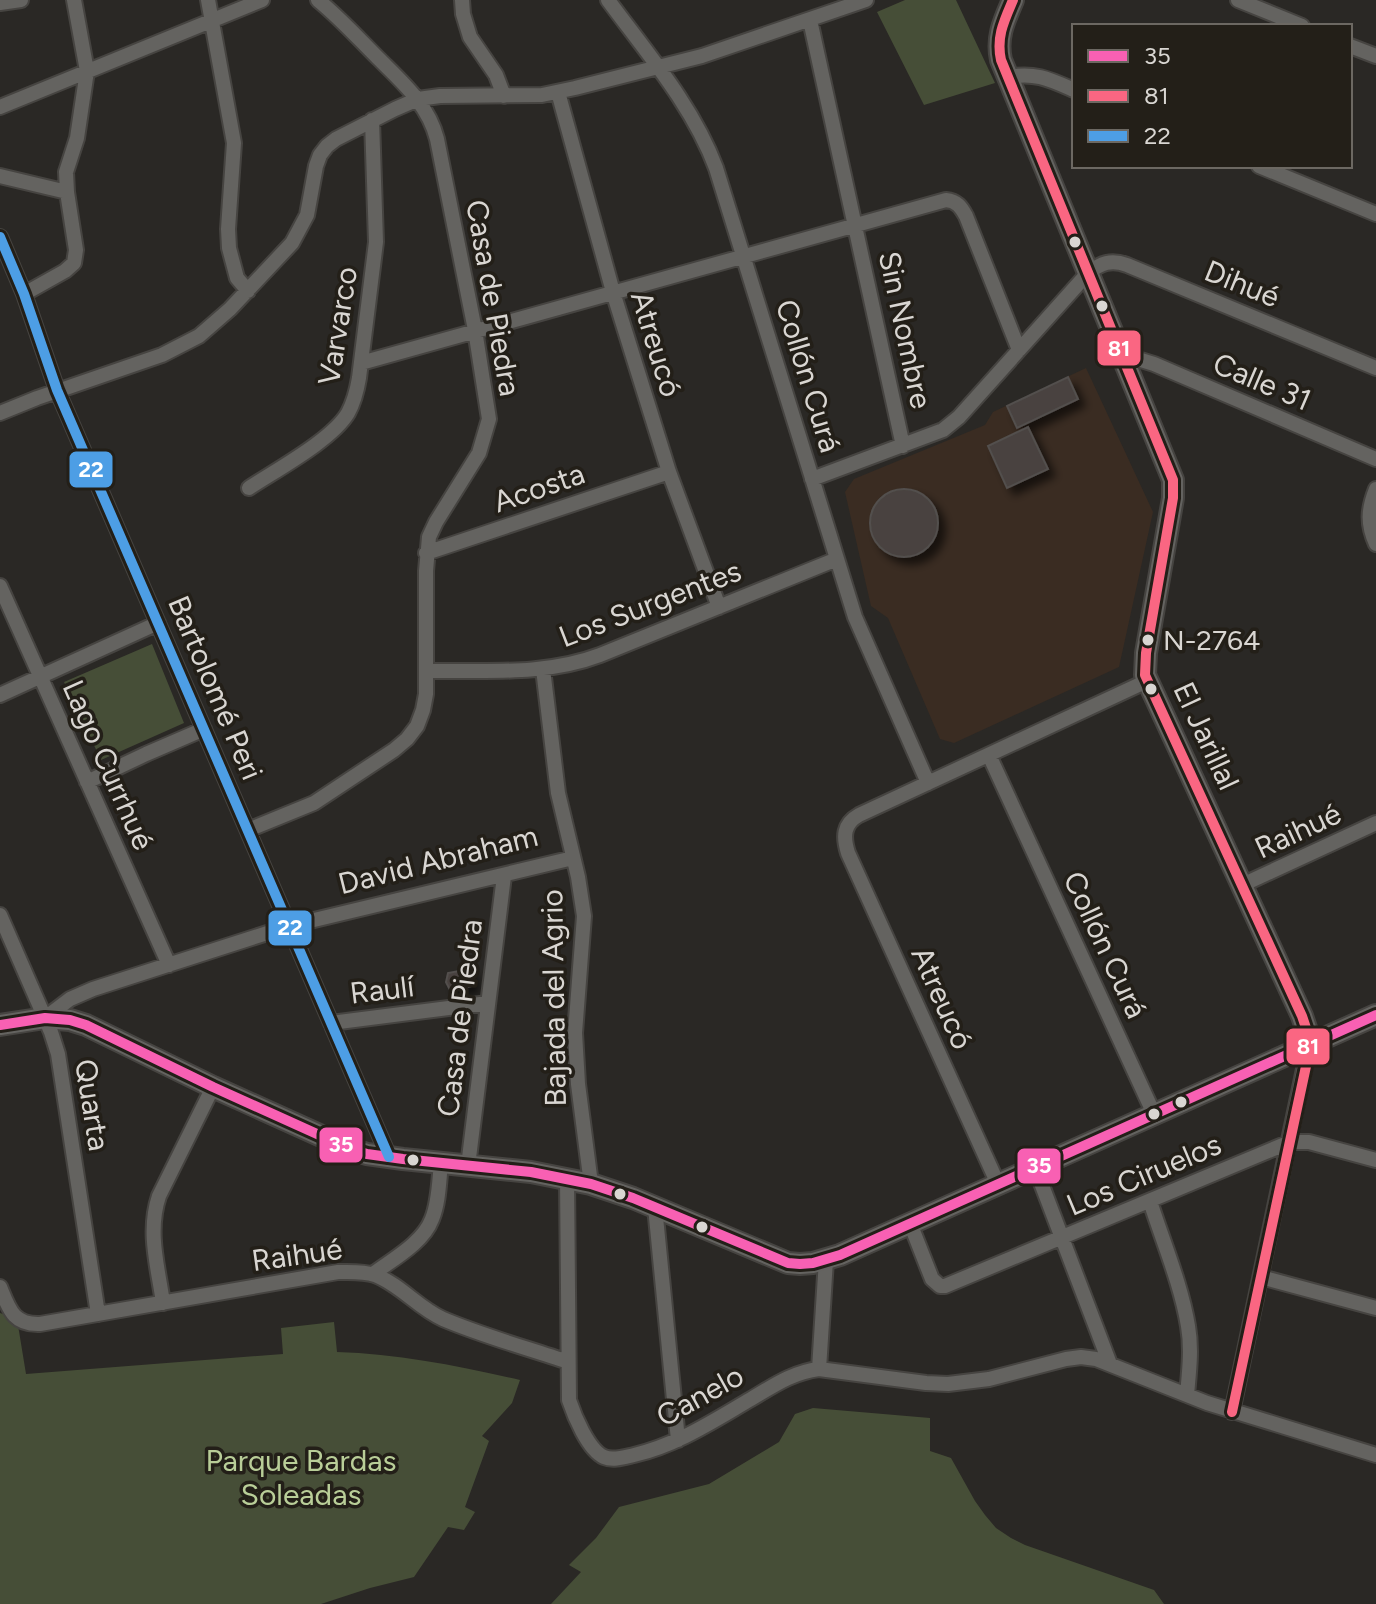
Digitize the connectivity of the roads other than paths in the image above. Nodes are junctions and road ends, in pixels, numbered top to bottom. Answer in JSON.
{"nodes":[{"id":1,"x":21,"y":0,"type":"edge"},
{"id":2,"x":74,"y":0,"type":"edge"},
{"id":3,"x":208,"y":0,"type":"edge"},
{"id":4,"x":262,"y":0,"type":"edge"},
{"id":5,"x":318,"y":0,"type":"edge"},
{"id":6,"x":462,"y":0,"type":"edge"},
{"id":7,"x":608,"y":0,"type":"edge"},
{"id":8,"x":866,"y":0,"type":"edge"},
{"id":9,"x":1013,"y":0,"type":"edge"},
{"id":10,"x":1238,"y":0,"type":"edge"},
{"id":11,"x":0,"y":3,"type":"edge"},
{"id":12,"x":810,"y":20,"type":"junction"},
{"id":13,"x":211,"y":21,"type":"junction"},
{"id":14,"x":1297,"y":24,"type":"edge"},
{"id":15,"x":1352,"y":47,"type":"edge"},
{"id":16,"x":1376,"y":56,"type":"edge"},
{"id":17,"x":658,"y":68,"type":"junction"},
{"id":18,"x":87,"y":71,"type":"junction"},
{"id":19,"x":1008,"y":77,"type":"junction"},
{"id":20,"x":1072,"y":89,"type":"edge"},
{"id":21,"x":558,"y":92,"type":"junction"},
{"id":22,"x":504,"y":96,"type":"junction"},
{"id":23,"x":418,"y":99,"type":"junction"},
{"id":24,"x":0,"y":107,"type":"edge"},
{"id":25,"x":372,"y":120,"type":"junction"},
{"id":26,"x":1264,"y":168,"type":"edge"},
{"id":27,"x":0,"y":176,"type":"edge"},
{"id":28,"x":67,"y":192,"type":"junction"},
{"id":29,"x":1376,"y":214,"type":"edge"},
{"id":30,"x":855,"y":225,"type":"junction"},
{"id":31,"x":0,"y":237,"type":"edge"},
{"id":32,"x":743,"y":256,"type":"junction"},
{"id":33,"x":1088,"y":273,"type":"junction"},
{"id":34,"x":248,"y":291,"type":"junction"},
{"id":35,"x":613,"y":292,"type":"junction"},
{"id":36,"x":24,"y":294,"type":"junction"},
{"id":37,"x":475,"y":330,"type":"junction"},
{"id":38,"x":1019,"y":350,"type":"junction"},
{"id":39,"x":1125,"y":360,"type":"junction"},
{"id":40,"x":361,"y":363,"type":"junction"},
{"id":41,"x":1376,"y":368,"type":"edge"},
{"id":42,"x":57,"y":390,"type":"junction"},
{"id":43,"x":0,"y":413,"type":"edge"},
{"id":44,"x":903,"y":446,"type":"junction"},
{"id":45,"x":1376,"y":459,"type":"edge"},
{"id":46,"x":669,"y":472,"type":"junction"},
{"id":47,"x":812,"y":479,"type":"junction"},
{"id":48,"x":249,"y":488,"type":"dead end"},
{"id":49,"x":1376,"y":489,"type":"edge"},
{"id":50,"x":1376,"y":544,"type":"edge"},
{"id":51,"x":426,"y":553,"type":"junction"},
{"id":52,"x":837,"y":559,"type":"junction"},
{"id":53,"x":0,"y":586,"type":"edge"},
{"id":54,"x":719,"y":607,"type":"junction"},
{"id":55,"x":158,"y":623,"type":"junction"},
{"id":56,"x":543,"y":669,"type":"junction"},
{"id":57,"x":427,"y":671,"type":"junction"},
{"id":58,"x":40,"y":676,"type":"junction"},
{"id":59,"x":1147,"y":681,"type":"junction"},
{"id":60,"x":0,"y":695,"type":"edge"},
{"id":61,"x":204,"y":729,"type":"junction"},
{"id":62,"x":989,"y":755,"type":"junction"},
{"id":63,"x":87,"y":782,"type":"junction"},
{"id":64,"x":928,"y":783,"type":"junction"},
{"id":65,"x":1376,"y":823,"type":"edge"},
{"id":66,"x":248,"y":830,"type":"junction"},
{"id":67,"x":573,"y":858,"type":"junction"},
{"id":68,"x":504,"y":876,"type":"junction"},
{"id":69,"x":1242,"y":885,"type":"junction"},
{"id":70,"x":0,"y":915,"type":"edge"},
{"id":71,"x":289,"y":926,"type":"junction"},
{"id":72,"x":169,"y":965,"type":"junction"},
{"id":73,"x":488,"y":1003,"type":"junction"},
{"id":74,"x":1374,"y":1017,"type":"edge"},
{"id":75,"x":45,"y":1018,"type":"junction"},
{"id":76,"x":331,"y":1023,"type":"junction"},
{"id":77,"x":0,"y":1025,"type":"edge"},
{"id":78,"x":1309,"y":1045,"type":"junction"},
{"id":79,"x":213,"y":1087,"type":"junction"},
{"id":80,"x":1154,"y":1114,"type":"junction"},
{"id":81,"x":1290,"y":1142,"type":"junction"},
{"id":82,"x":389,"y":1157,"type":"junction"},
{"id":83,"x":1376,"y":1160,"type":"edge"},
{"id":84,"x":441,"y":1163,"type":"junction"},
{"id":85,"x":468,"y":1166,"type":"junction"},
{"id":86,"x":1035,"y":1167,"type":"junction"},
{"id":87,"x":567,"y":1178,"type":"junction"},
{"id":88,"x":591,"y":1184,"type":"junction"},
{"id":89,"x":998,"y":1184,"type":"junction"},
{"id":90,"x":1150,"y":1201,"type":"junction"},
{"id":91,"x":655,"y":1207,"type":"junction"},
{"id":92,"x":910,"y":1223,"type":"junction"},
{"id":93,"x":1062,"y":1238,"type":"junction"},
{"id":94,"x":826,"y":1260,"type":"junction"},
{"id":95,"x":373,"y":1274,"type":"junction"},
{"id":96,"x":1261,"y":1277,"type":"junction"},
{"id":97,"x":0,"y":1287,"type":"edge"},
{"id":98,"x":163,"y":1303,"type":"junction"},
{"id":99,"x":1376,"y":1308,"type":"edge"},
{"id":100,"x":98,"y":1314,"type":"junction"},
{"id":101,"x":568,"y":1362,"type":"junction"},
{"id":102,"x":1110,"y":1364,"type":"junction"},
{"id":103,"x":819,"y":1369,"type":"junction"},
{"id":104,"x":1187,"y":1395,"type":"junction"},
{"id":105,"x":1232,"y":1412,"type":"junction"},
{"id":106,"x":678,"y":1440,"type":"junction"},
{"id":107,"x":1376,"y":1455,"type":"edge"}],
"edges":[{"from":1,"to":11,"type":"street"},
{"from":2,"to":18,"type":"street"},
{"from":3,"to":13,"type":"street"},
{"from":4,"to":13,"type":"street"},
{"from":5,"to":23,"type":"street","name":"Casa de Piedra"},
{"from":6,"to":22,"type":"street"},
{"from":7,"to":17,"type":"street","name":"Collón Curá"},
{"from":8,"to":12,"type":"street"},
{"from":9,"to":19,"type":"main road","name":"El Jarillal"},
{"from":10,"to":14,"type":"street"},
{"from":12,"to":17,"type":"street"},
{"from":12,"to":30,"type":"street","name":"Sin Nombre"},
{"from":13,"to":18,"type":"street"},
{"from":13,"to":34,"type":"street"},
{"from":15,"to":16,"type":"street"},
{"from":17,"to":21,"type":"street"},
{"from":17,"to":32,"type":"street","name":"Collón Curá"},
{"from":18,"to":24,"type":"street"},
{"from":18,"to":28,"type":"street"},
{"from":19,"to":20,"type":"street"},
{"from":19,"to":33,"type":"main road","name":"El Jarillal"},
{"from":21,"to":22,"type":"street"},
{"from":21,"to":35,"type":"street","name":"Atreucó"},
{"from":22,"to":23,"type":"street"},
{"from":23,"to":25,"type":"street"},
{"from":23,"to":37,"type":"street","name":"Casa de Piedra"},
{"from":25,"to":34,"type":"street"},
{"from":25,"to":40,"type":"street","name":"Varvarco"},
{"from":26,"to":29,"type":"street"},
{"from":27,"to":28,"type":"street"},
{"from":28,"to":36,"type":"street"},
{"from":30,"to":32,"type":"street","name":"Sin Nombre"},
{"from":30,"to":38,"type":"street","name":"Sin Nombre"},
{"from":30,"to":44,"type":"street","name":"Sin Nombre"},
{"from":31,"to":36,"type":"street","name":"Bartolomé Peri"},
{"from":32,"to":35,"type":"street","name":"Sin Nombre"},
{"from":32,"to":47,"type":"street","name":"Collón Curá"},
{"from":33,"to":38,"type":"street"},
{"from":33,"to":39,"type":"main road","name":"El Jarillal"},
{"from":33,"to":41,"type":"street","name":"Dihué"},
{"from":34,"to":42,"type":"street"},
{"from":35,"to":37,"type":"street","name":"Sin Nombre"},
{"from":35,"to":46,"type":"street","name":"Atreucó"},
{"from":36,"to":42,"type":"street","name":"Bartolomé Peri"},
{"from":37,"to":40,"type":"street","name":"Sin Nombre"},
{"from":37,"to":51,"type":"street","name":"Casa de Piedra"},
{"from":38,"to":44,"type":"street"},
{"from":39,"to":45,"type":"street","name":"Calle 31"},
{"from":39,"to":59,"type":"main road","name":"El Jarillal"},
{"from":40,"to":48,"type":"street","name":"Varvarco"},
{"from":42,"to":43,"type":"street"},
{"from":42,"to":55,"type":"street","name":"Bartolomé Peri"},
{"from":44,"to":47,"type":"street"},
{"from":46,"to":51,"type":"street","name":"Acosta"},
{"from":46,"to":54,"type":"street","name":"Atreucó"},
{"from":47,"to":52,"type":"street","name":"Collón Curá"},
{"from":49,"to":50,"type":"street"},
{"from":51,"to":57,"type":"street","name":"Casa de Piedra"},
{"from":52,"to":54,"type":"street","name":"Los Surgentes"},
{"from":52,"to":64,"type":"street","name":"Collón Curá"},
{"from":53,"to":58,"type":"street","name":"Lago Currhué"},
{"from":54,"to":56,"type":"street","name":"Los Surgentes"},
{"from":55,"to":58,"type":"street"},
{"from":55,"to":61,"type":"street","name":"Bartolomé Peri"},
{"from":56,"to":57,"type":"street","name":"Los Surgentes"},
{"from":56,"to":67,"type":"street","name":"Bajada del Agrio"},
{"from":57,"to":66,"type":"street","name":"Casa de Piedra"},
{"from":58,"to":60,"type":"street"},
{"from":58,"to":63,"type":"street","name":"Lago Currhué"},
{"from":59,"to":62,"type":"street"},
{"from":59,"to":69,"type":"main road","name":"El Jarillal"},
{"from":61,"to":63,"type":"street"},
{"from":61,"to":66,"type":"street","name":"Bartolomé Peri"},
{"from":62,"to":64,"type":"street"},
{"from":62,"to":80,"type":"street","name":"Collón Curá"},
{"from":63,"to":72,"type":"street","name":"Lago Currhué"},
{"from":64,"to":89,"type":"street","name":"Atreucó"},
{"from":65,"to":69,"type":"street","name":"Raihué"},
{"from":66,"to":71,"type":"street","name":"Bartolomé Peri"},
{"from":67,"to":68,"type":"street","name":"David Abraham"},
{"from":67,"to":88,"type":"street","name":"Bajada del Agrio"},
{"from":68,"to":71,"type":"street","name":"David Abraham"},
{"from":68,"to":73,"type":"street","name":"Casa de Piedra"},
{"from":69,"to":78,"type":"main road","name":"El Jarillal"},
{"from":70,"to":75,"type":"street","name":"Quarta"},
{"from":71,"to":72,"type":"street","name":"David Abraham"},
{"from":71,"to":76,"type":"street","name":"Bartolomé Peri"},
{"from":72,"to":75,"type":"street","name":"David Abraham"},
{"from":73,"to":76,"type":"street","name":"Raulí"},
{"from":73,"to":85,"type":"street","name":"Casa de Piedra"},
{"from":74,"to":78,"type":"main road"},
{"from":75,"to":77,"type":"main road","name":"David Abraham"},
{"from":75,"to":79,"type":"main road"},
{"from":75,"to":100,"type":"street","name":"Quarta"},
{"from":76,"to":82,"type":"street","name":"Bartolomé Peri"},
{"from":78,"to":80,"type":"main road"},
{"from":78,"to":81,"type":"street","name":"El Jarillal"},
{"from":79,"to":82,"type":"main road"},
{"from":79,"to":98,"type":"street"},
{"from":80,"to":86,"type":"main road"},
{"from":81,"to":83,"type":"street"},
{"from":81,"to":90,"type":"street","name":"Los Ciruelos"},
{"from":81,"to":96,"type":"street","name":"El Jarillal"},
{"from":82,"to":84,"type":"main road"},
{"from":84,"to":85,"type":"main road"},
{"from":84,"to":95,"type":"street"},
{"from":85,"to":87,"type":"main road"},
{"from":86,"to":89,"type":"main road"},
{"from":86,"to":93,"type":"street"},
{"from":87,"to":88,"type":"main road"},
{"from":87,"to":101,"type":"street"},
{"from":88,"to":91,"type":"main road"},
{"from":89,"to":92,"type":"main road"},
{"from":90,"to":93,"type":"street","name":"Los Ciruelos"},
{"from":90,"to":104,"type":"street"},
{"from":91,"to":94,"type":"main road"},
{"from":91,"to":106,"type":"street"},
{"from":92,"to":93,"type":"street","name":"Los Ciruelos"},
{"from":92,"to":94,"type":"main road"},
{"from":93,"to":102,"type":"street"},
{"from":94,"to":103,"type":"street"},
{"from":95,"to":98,"type":"street","name":"Raihué"},
{"from":95,"to":101,"type":"street","name":"Raihué"},
{"from":96,"to":99,"type":"street"},
{"from":96,"to":105,"type":"street","name":"El Jarillal"},
{"from":97,"to":100,"type":"street","name":"Raihué"},
{"from":98,"to":100,"type":"street","name":"Raihué"},
{"from":101,"to":106,"type":"street","name":"Canelo"},
{"from":102,"to":103,"type":"street"},
{"from":102,"to":104,"type":"street"},
{"from":103,"to":106,"type":"street","name":"Canelo"},
{"from":104,"to":105,"type":"street"},
{"from":105,"to":107,"type":"street"}]}
